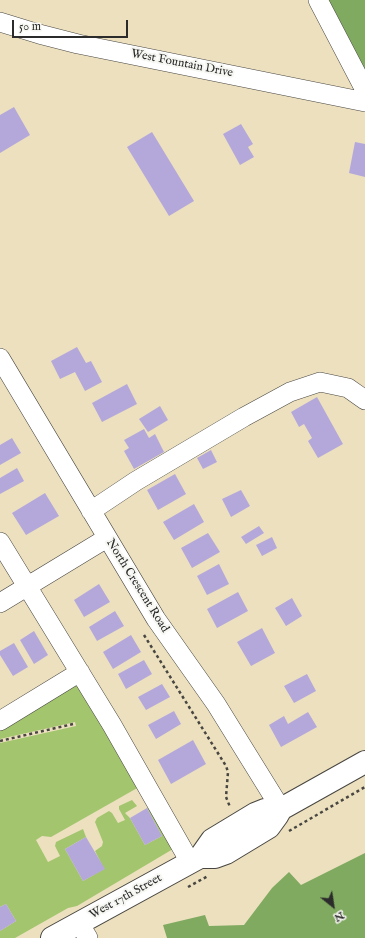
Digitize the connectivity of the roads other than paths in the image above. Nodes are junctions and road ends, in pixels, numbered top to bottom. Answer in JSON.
{"nodes":[{"id":1,"x":318,"y":0,"type":"edge"},
{"id":2,"x":0,"y":22,"type":"edge"},
{"id":3,"x":365,"y":90,"type":"edge"},
{"id":4,"x":365,"y":102,"type":"edge"},
{"id":5,"x":0,"y":358,"type":"edge"},
{"id":6,"x":365,"y":400,"type":"edge"},
{"id":7,"x":90,"y":511,"type":"junction"},
{"id":8,"x":107,"y":538,"type":"junction"},
{"id":9,"x":0,"y":542,"type":"edge"},
{"id":10,"x":26,"y":587,"type":"junction"},
{"id":11,"x":0,"y":603,"type":"edge"},
{"id":12,"x":80,"y":672,"type":"junction"},
{"id":13,"x":0,"y":720,"type":"edge"},
{"id":14,"x":365,"y":762,"type":"edge"},
{"id":15,"x":281,"y":809,"type":"junction"},
{"id":16,"x":195,"y":859,"type":"junction"},
{"id":17,"x":84,"y":931,"type":"edge"},
{"id":18,"x":52,"y":938,"type":"edge"}],
"edges":[{"from":1,"to":3,"type":"street"},
{"from":2,"to":4,"type":"street","name":"West Fountain Drive"},
{"from":5,"to":7,"type":"street","name":"North Crescent Road"},
{"from":6,"to":7,"type":"street"},
{"from":7,"to":8,"type":"street","name":"North Crescent Road"},
{"from":8,"to":10,"type":"street"},
{"from":8,"to":15,"type":"street","name":"North Crescent Road"},
{"from":9,"to":10,"type":"street"},
{"from":10,"to":11,"type":"street"},
{"from":10,"to":12,"type":"street"},
{"from":12,"to":13,"type":"street"},
{"from":12,"to":16,"type":"street"},
{"from":14,"to":15,"type":"main road"},
{"from":15,"to":16,"type":"main road","name":"West 17th Street"},
{"from":16,"to":17,"type":"main road","name":"West 17th Street"},
{"from":17,"to":18,"type":"main road","name":"West 17th Street"}]}
